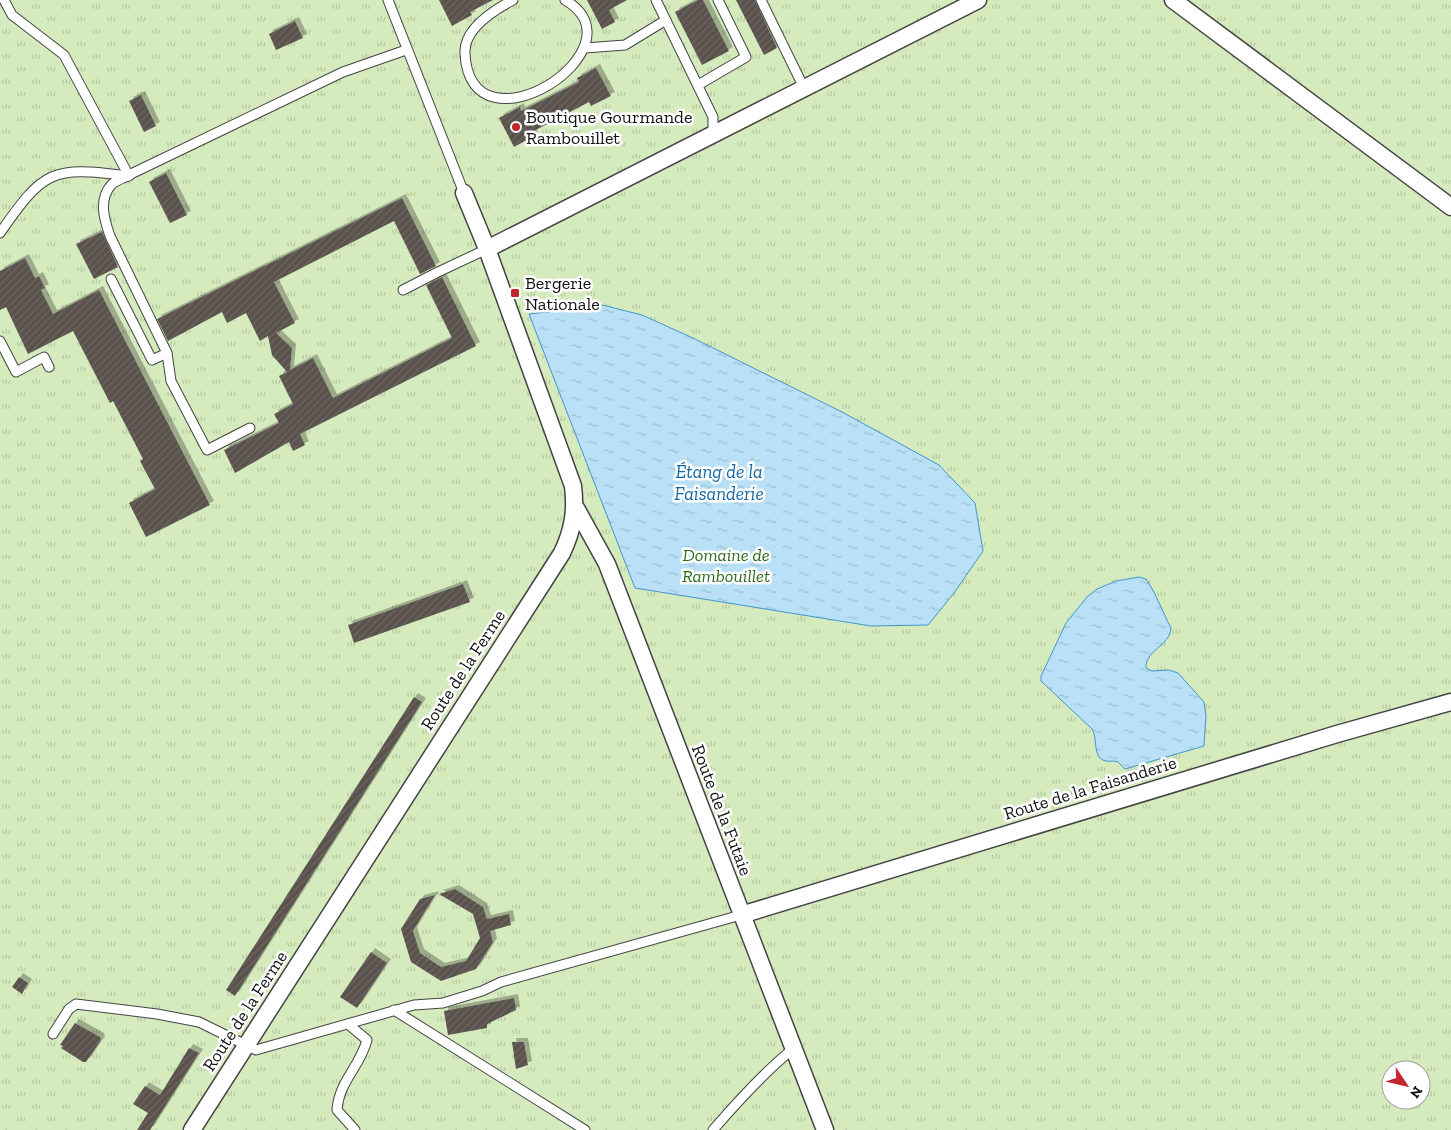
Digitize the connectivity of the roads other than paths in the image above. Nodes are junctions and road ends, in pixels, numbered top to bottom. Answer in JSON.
{"nodes":[{"id":1,"x":4,"y":0,"type":"edge"},
{"id":2,"x":388,"y":0,"type":"edge"},
{"id":3,"x":513,"y":0,"type":"edge"},
{"id":4,"x":565,"y":0,"type":"edge"},
{"id":5,"x":656,"y":0,"type":"edge"},
{"id":6,"x":718,"y":0,"type":"edge"},
{"id":7,"x":761,"y":0,"type":"edge"},
{"id":8,"x":978,"y":0,"type":"edge"},
{"id":9,"x":1173,"y":0,"type":"edge"},
{"id":10,"x":666,"y":20,"type":"junction"},
{"id":11,"x":585,"y":48,"type":"junction"},
{"id":12,"x":406,"y":50,"type":"junction"},
{"id":13,"x":698,"y":85,"type":"junction"},
{"id":14,"x":804,"y":88,"type":"junction"},
{"id":15,"x":713,"y":134,"type":"junction"},
{"id":16,"x":129,"y":176,"type":"junction"},
{"id":17,"x":464,"y":193,"type":"joint"},
{"id":18,"x":1451,"y":207,"type":"edge"},
{"id":19,"x":0,"y":233,"type":"edge"},
{"id":20,"x":487,"y":249,"type":"junction"},
{"id":21,"x":111,"y":279,"type":"dead end"},
{"id":22,"x":403,"y":290,"type":"dead end"},
{"id":23,"x":0,"y":341,"type":"edge"},
{"id":24,"x":167,"y":353,"type":"junction"},
{"id":25,"x":49,"y":367,"type":"dead end"},
{"id":26,"x":250,"y":428,"type":"dead end"},
{"id":27,"x":576,"y":508,"type":"junction"},
{"id":28,"x":1451,"y":702,"type":"edge"},
{"id":29,"x":741,"y":915,"type":"junction"},
{"id":30,"x":394,"y":1010,"type":"junction"},
{"id":31,"x":348,"y":1024,"type":"junction"},
{"id":32,"x":52,"y":1034,"type":"dead end"},
{"id":33,"x":245,"y":1047,"type":"junction"},
{"id":34,"x":794,"y":1048,"type":"junction"},
{"id":35,"x":192,"y":1130,"type":"edge"},
{"id":36,"x":355,"y":1130,"type":"edge"},
{"id":37,"x":585,"y":1130,"type":"edge"},
{"id":38,"x":713,"y":1130,"type":"edge"},
{"id":39,"x":825,"y":1130,"type":"edge"}],
"edges":[{"from":1,"to":16,"type":"lane"},
{"from":2,"to":12,"type":"lane"},
{"from":3,"to":11,"type":"lane"},
{"from":4,"to":11,"type":"lane"},
{"from":5,"to":10,"type":"lane"},
{"from":6,"to":13,"type":"lane"},
{"from":7,"to":14,"type":"lane"},
{"from":8,"to":14,"type":"street"},
{"from":9,"to":18,"type":"street"},
{"from":10,"to":11,"type":"lane"},
{"from":10,"to":13,"type":"lane"},
{"from":12,"to":16,"type":"lane"},
{"from":12,"to":17,"type":"lane"},
{"from":13,"to":15,"type":"lane"},
{"from":14,"to":15,"type":"street"},
{"from":15,"to":20,"type":"street"},
{"from":16,"to":19,"type":"lane"},
{"from":16,"to":24,"type":"lane"},
{"from":17,"to":20,"type":"street","name":"Route de la Ferme"},
{"from":20,"to":22,"type":"lane"},
{"from":20,"to":27,"type":"street","name":"Route de la Ferme"},
{"from":21,"to":24,"type":"lane"},
{"from":23,"to":25,"type":"lane"},
{"from":24,"to":26,"type":"lane"},
{"from":27,"to":29,"type":"street","name":"Route de la Futaie"},
{"from":27,"to":33,"type":"street","name":"Route de la Ferme"},
{"from":28,"to":29,"type":"street","name":"Route de la Faisanderie"},
{"from":29,"to":30,"type":"lane"},
{"from":29,"to":34,"type":"street","name":"Route de la Futaie"},
{"from":30,"to":31,"type":"lane"},
{"from":30,"to":37,"type":"lane"},
{"from":31,"to":33,"type":"lane"},
{"from":31,"to":36,"type":"lane"},
{"from":32,"to":33,"type":"lane"},
{"from":33,"to":35,"type":"street","name":"Route de la Ferme"},
{"from":34,"to":38,"type":"lane"},
{"from":34,"to":39,"type":"street","name":"Route de la Futaie"}]}
